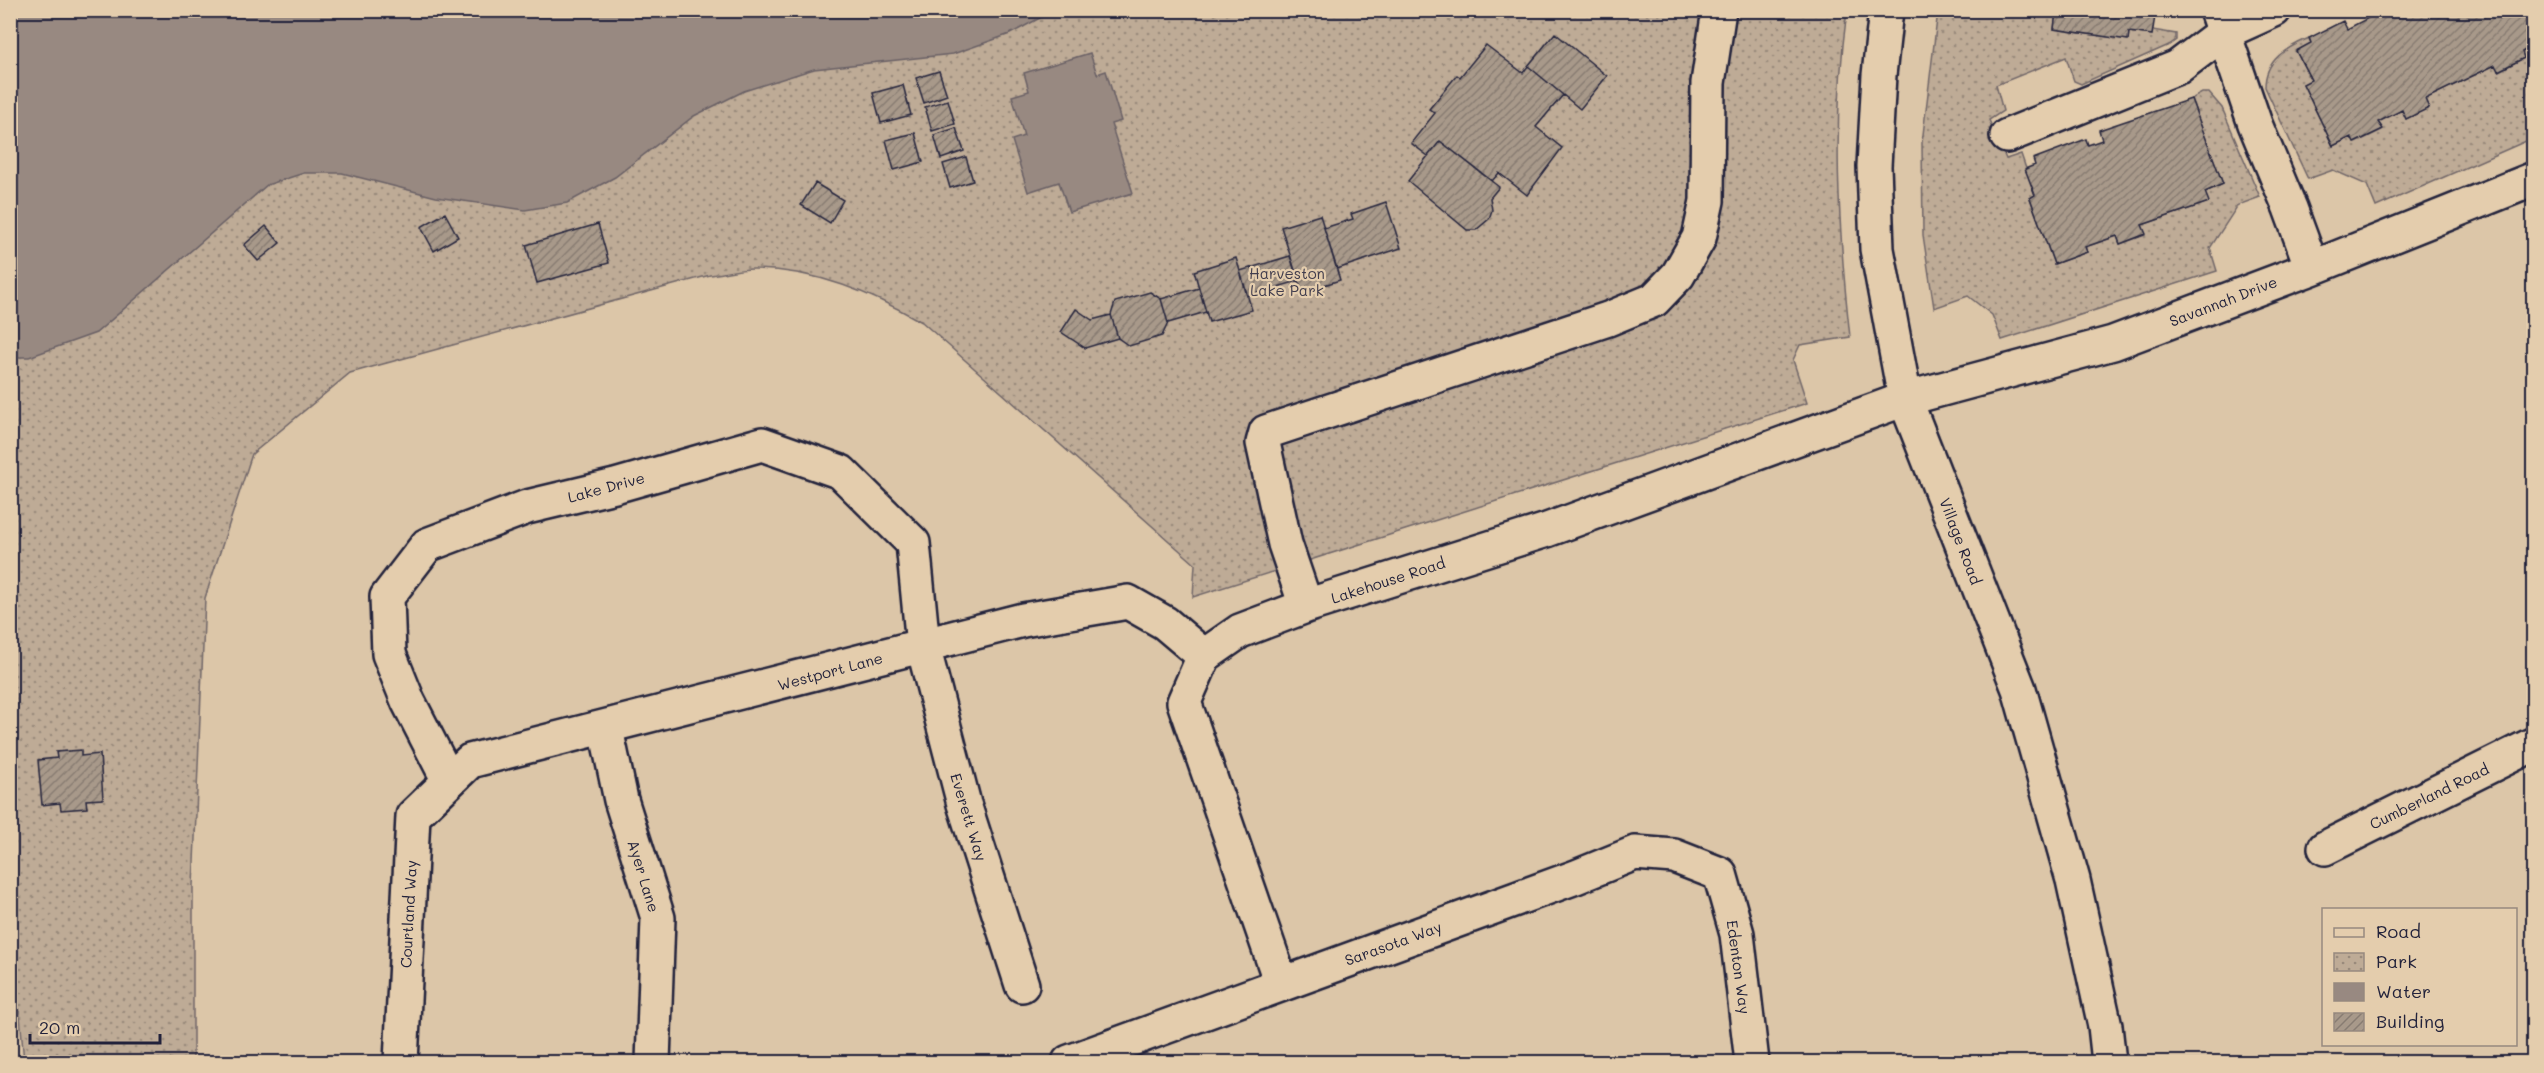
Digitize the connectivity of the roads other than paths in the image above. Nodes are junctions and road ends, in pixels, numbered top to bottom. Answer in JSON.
{"nodes":[{"id":1,"x":1719,"y":10,"type":"edge"},
{"id":2,"x":1886,"y":10,"type":"edge"},
{"id":3,"x":2274,"y":10,"type":"edge"},
{"id":4,"x":2220,"y":22,"type":"edge"},
{"id":5,"x":2007,"y":136,"type":"dead end"},
{"id":6,"x":2534,"y":179,"type":"edge"},
{"id":7,"x":2312,"y":268,"type":"junction"},
{"id":8,"x":1905,"y":399,"type":"junction"},
{"id":9,"x":1306,"y":606,"type":"junction"},
{"id":10,"x":923,"y":646,"type":"junction"},
{"id":11,"x":1204,"y":656,"type":"junction"},
{"id":12,"x":606,"y":729,"type":"junction"},
{"id":13,"x":2534,"y":744,"type":"edge"},
{"id":14,"x":449,"y":781,"type":"junction"},
{"id":15,"x":2325,"y":848,"type":"dead end"},
{"id":16,"x":1720,"y":874,"type":"joint"},
{"id":17,"x":1281,"y":983,"type":"junction"},
{"id":18,"x":1022,"y":985,"type":"dead end"},
{"id":19,"x":401,"y":1062,"type":"edge"},
{"id":20,"x":653,"y":1062,"type":"edge"},
{"id":21,"x":1068,"y":1062,"type":"edge"},
{"id":22,"x":1752,"y":1062,"type":"edge"},
{"id":23,"x":2109,"y":1062,"type":"edge"}],
"edges":[{"from":1,"to":9,"type":"street"},
{"from":2,"to":8,"type":"street","name":"Village Road"},
{"from":3,"to":4,"type":"street"},
{"from":4,"to":5,"type":"street"},
{"from":4,"to":7,"type":"street"},
{"from":6,"to":7,"type":"street","name":"Savannah Drive"},
{"from":7,"to":8,"type":"street","name":"Savannah Drive"},
{"from":8,"to":9,"type":"street","name":"Lakehouse Road"},
{"from":8,"to":23,"type":"street","name":"Village Road"},
{"from":9,"to":11,"type":"street","name":"Lakehouse Road"},
{"from":10,"to":11,"type":"street","name":"Westport Lane"},
{"from":10,"to":12,"type":"street","name":"Westport Lane"},
{"from":10,"to":14,"type":"street","name":"Lake Drive"},
{"from":10,"to":18,"type":"street","name":"Everett Way"},
{"from":11,"to":17,"type":"street"},
{"from":12,"to":14,"type":"street","name":"Westport Lane"},
{"from":12,"to":20,"type":"street","name":"Ayer Lane"},
{"from":13,"to":15,"type":"street","name":"Cumberland Road"},
{"from":14,"to":19,"type":"street","name":"Courtland Way"},
{"from":16,"to":17,"type":"street","name":"Sarasota Way"},
{"from":16,"to":22,"type":"street","name":"Edenton Way"},
{"from":17,"to":21,"type":"street","name":"Sarasota Way"}]}
